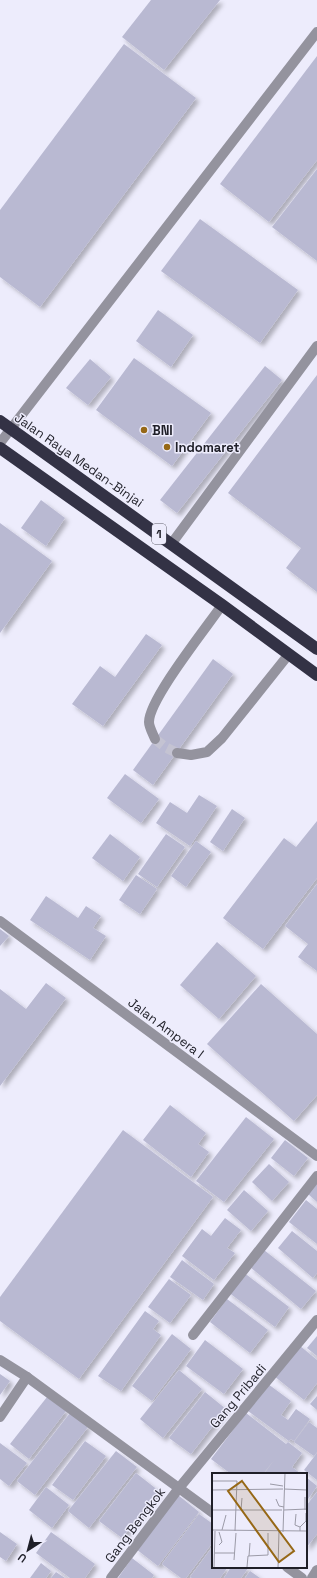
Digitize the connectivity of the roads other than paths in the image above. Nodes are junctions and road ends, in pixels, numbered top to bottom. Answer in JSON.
{"nodes":[{"id":1,"x":317,"y":32,"type":"edge"},
{"id":2,"x":317,"y":346,"type":"edge"},
{"id":3,"x":0,"y":421,"type":"edge"},
{"id":4,"x":10,"y":428,"type":"junction"},
{"id":5,"x":0,"y":443,"type":"edge"},
{"id":6,"x":0,"y":448,"type":"edge"},
{"id":7,"x":172,"y":543,"type":"junction"},
{"id":8,"x":222,"y":605,"type":"junction"},
{"id":9,"x":317,"y":649,"type":"edge"},
{"id":10,"x":289,"y":654,"type":"junction"},
{"id":11,"x":317,"y":675,"type":"edge"},
{"id":12,"x":155,"y":739,"type":"tunnel mouth"},
{"id":13,"x":177,"y":753,"type":"tunnel mouth"},
{"id":14,"x":0,"y":921,"type":"edge"},
{"id":15,"x":317,"y":1156,"type":"edge"},
{"id":16,"x":317,"y":1176,"type":"edge"},
{"id":17,"x":317,"y":1320,"type":"edge"},
{"id":18,"x":193,"y":1335,"type":"dead end"},
{"id":19,"x":0,"y":1360,"type":"edge"},
{"id":20,"x":27,"y":1377,"type":"junction"},
{"id":21,"x":0,"y":1416,"type":"edge"},
{"id":22,"x":179,"y":1488,"type":"junction"},
{"id":23,"x":212,"y":1512,"type":"edge"},
{"id":24,"x":288,"y":1568,"type":"edge"},
{"id":25,"x":317,"y":1570,"type":"edge"},
{"id":26,"x":111,"y":1578,"type":"edge"},
{"id":27,"x":302,"y":1578,"type":"edge"},
{"id":28,"x":312,"y":1578,"type":"edge"}],
"edges":[{"from":1,"to":4,"type":"street"},
{"from":2,"to":7,"type":"street"},
{"from":3,"to":4,"type":"highway","name":"Jalan Raya Medan-Binjai","number":"1"},
{"from":4,"to":5,"type":"street"},
{"from":4,"to":7,"type":"highway","name":"Jalan Raya Medan-Binjai","number":"1"},
{"from":6,"to":8,"type":"highway","number":"1"},
{"from":7,"to":9,"type":"highway","name":"Jalan Raya Medan-Binjai","number":"1"},
{"from":8,"to":10,"type":"highway","number":"1"},
{"from":8,"to":12,"type":"street"},
{"from":10,"to":11,"type":"highway","number":"1"},
{"from":10,"to":13,"type":"street"},
{"from":14,"to":15,"type":"street","name":"Jalan Ampera I"},
{"from":16,"to":18,"type":"street"},
{"from":17,"to":22,"type":"street","name":"Gang Pribadi"},
{"from":19,"to":20,"type":"street"},
{"from":20,"to":21,"type":"street"},
{"from":20,"to":22,"type":"street"},
{"from":22,"to":23,"type":"street"},
{"from":22,"to":26,"type":"street","name":"Gang Bengkok"},
{"from":24,"to":27,"type":"street"},
{"from":25,"to":28,"type":"street"}]}
